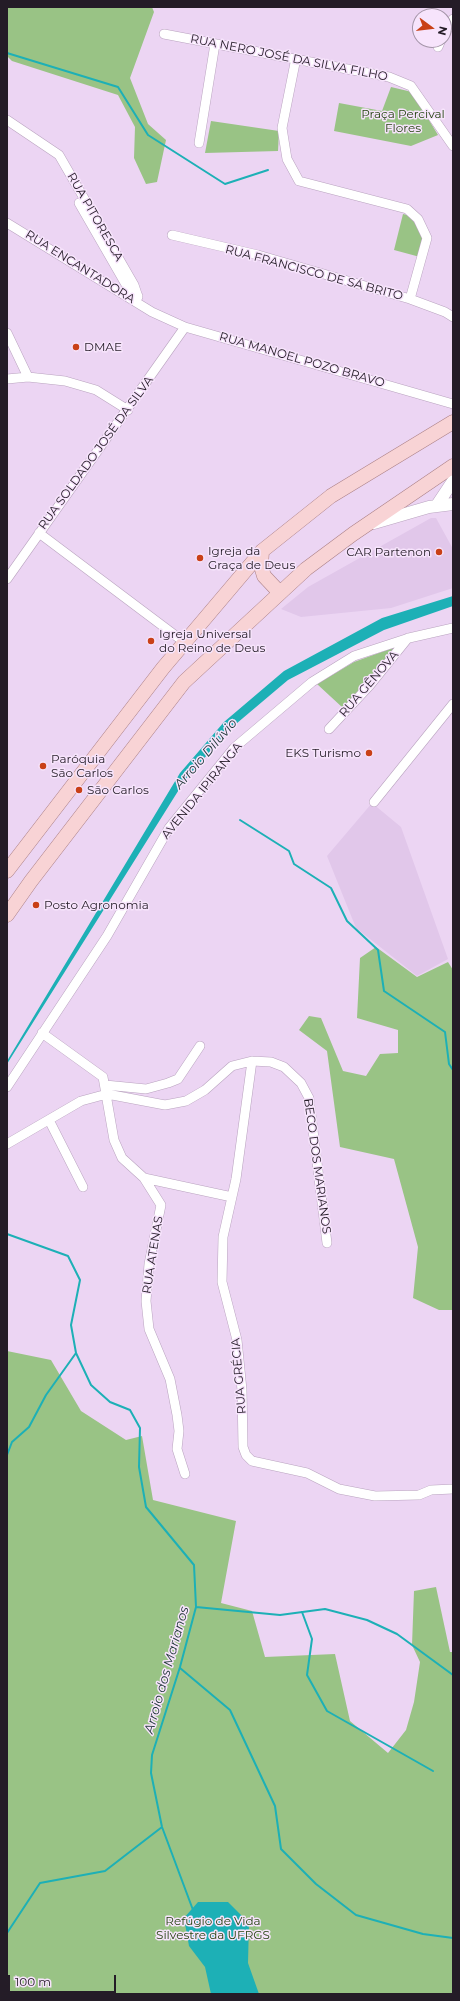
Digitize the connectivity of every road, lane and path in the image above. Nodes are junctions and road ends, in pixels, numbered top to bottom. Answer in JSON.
{"nodes":[{"id":1,"x":164,"y":34,"type":"dead end"},
{"id":2,"x":215,"y":44,"type":"junction"},
{"id":3,"x":296,"y":58,"type":"junction"},
{"id":4,"x":7,"y":120,"type":"edge"},
{"id":5,"x":199,"y":143,"type":"dead end"},
{"id":6,"x":453,"y":146,"type":"edge"},
{"id":7,"x":7,"y":223,"type":"edge"},
{"id":8,"x":172,"y":235,"type":"dead end"},
{"id":9,"x":410,"y":299,"type":"junction"},
{"id":10,"x":152,"y":312,"type":"junction"},
{"id":11,"x":453,"y":316,"type":"edge"},
{"id":12,"x":185,"y":327,"type":"junction"},
{"id":13,"x":7,"y":333,"type":"edge"},
{"id":14,"x":28,"y":377,"type":"junction"},
{"id":15,"x":7,"y":379,"type":"edge"},
{"id":16,"x":453,"y":404,"type":"edge"},
{"id":17,"x":128,"y":410,"type":"junction"},
{"id":18,"x":452,"y":424,"type":"edge"},
{"id":19,"x":453,"y":466,"type":"edge"},
{"id":20,"x":453,"y":480,"type":"edge"},
{"id":21,"x":453,"y":504,"type":"edge"},
{"id":22,"x":437,"y":505,"type":"junction"},
{"id":23,"x":367,"y":525,"type":"junction"},
{"id":24,"x":39,"y":533,"type":"junction"},
{"id":25,"x":262,"y":552,"type":"junction"},
{"id":26,"x":7,"y":579,"type":"edge"},
{"id":27,"x":280,"y":593,"type":"junction"},
{"id":28,"x":453,"y":628,"type":"edge"},
{"id":29,"x":408,"y":638,"type":"junction"},
{"id":30,"x":184,"y":642,"type":"junction"},
{"id":31,"x":453,"y":704,"type":"edge"},
{"id":32,"x":329,"y":729,"type":"dead end"},
{"id":33,"x":374,"y":802,"type":"dead end"},
{"id":34,"x":7,"y":871,"type":"edge"},
{"id":35,"x":7,"y":915,"type":"edge"},
{"id":36,"x":42,"y":1033,"type":"junction"},
{"id":37,"x":200,"y":1046,"type":"dead end"},
{"id":38,"x":252,"y":1061,"type":"junction"},
{"id":39,"x":105,"y":1085,"type":"junction"},
{"id":40,"x":7,"y":1087,"type":"edge"},
{"id":41,"x":108,"y":1094,"type":"junction"},
{"id":42,"x":49,"y":1120,"type":"junction"},
{"id":43,"x":7,"y":1144,"type":"edge"},
{"id":44,"x":144,"y":1178,"type":"junction"},
{"id":45,"x":83,"y":1187,"type":"dead end"},
{"id":46,"x":232,"y":1197,"type":"junction"},
{"id":47,"x":327,"y":1243,"type":"dead end"},
{"id":48,"x":185,"y":1474,"type":"dead end"},
{"id":49,"x":453,"y":1489,"type":"edge"}],
"edges":[{"from":1,"to":2,"type":"street","name":"RUA NERO JOSÉ DA SILVA FILHO"},
{"from":2,"to":3,"type":"street","name":"RUA NERO JOSÉ DA SILVA FILHO"},
{"from":2,"to":5,"type":"street"},
{"from":3,"to":6,"type":"street","name":"RUA NERO JOSÉ DA SILVA FILHO"},
{"from":3,"to":9,"type":"street"},
{"from":4,"to":10,"type":"street","name":"RUA PITORESCA"},
{"from":7,"to":10,"type":"street","name":"RUA ENCANTADORA"},
{"from":8,"to":9,"type":"street","name":"RUA FRANCISCO DE SÁ BRITO"},
{"from":9,"to":11,"type":"street","name":"RUA FRANCISCO DE SÁ BRITO"},
{"from":10,"to":12,"type":"street","name":"RUA MANOEL POZO BRAVO"},
{"from":12,"to":16,"type":"street","name":"RUA MANOEL POZO BRAVO"},
{"from":12,"to":17,"type":"street","name":"RUA SOLDADO JOSÉ DA SILVA"},
{"from":13,"to":14,"type":"street"},
{"from":14,"to":15,"type":"street"},
{"from":14,"to":17,"type":"street"},
{"from":17,"to":24,"type":"street","name":"RUA SOLDADO JOSÉ DA SILVA"},
{"from":18,"to":25,"type":"main road"},
{"from":19,"to":23,"type":"main road"},
{"from":20,"to":22,"type":"main road"},
{"from":21,"to":22,"type":"main road"},
{"from":22,"to":23,"type":"main road"},
{"from":23,"to":27,"type":"main road"},
{"from":24,"to":26,"type":"street","name":"RUA SOLDADO JOSÉ DA SILVA"},
{"from":24,"to":30,"type":"street"},
{"from":25,"to":27,"type":"main road"},
{"from":25,"to":30,"type":"main road"},
{"from":27,"to":35,"type":"main road"},
{"from":28,"to":29,"type":"street","name":"AVENIDA IPIRANGA"},
{"from":29,"to":32,"type":"street","name":"RUA GÊNOVA"},
{"from":29,"to":36,"type":"street","name":"AVENIDA IPIRANGA"},
{"from":30,"to":34,"type":"main road"},
{"from":31,"to":33,"type":"street"},
{"from":36,"to":39,"type":"street","name":"RUA ATENAS"},
{"from":36,"to":40,"type":"street","name":"AVENIDA IPIRANGA"},
{"from":37,"to":39,"type":"street"},
{"from":38,"to":41,"type":"street","name":"BECO DOS MARIANOS"},
{"from":38,"to":46,"type":"street","name":"RUA GRÉCIA"},
{"from":38,"to":47,"type":"street","name":"BECO DOS MARIANOS"},
{"from":39,"to":41,"type":"street","name":"RUA ATENAS"},
{"from":41,"to":42,"type":"street","name":"BECO DOS MARIANOS"},
{"from":41,"to":44,"type":"street","name":"RUA ATENAS"},
{"from":42,"to":43,"type":"street","name":"BECO DOS MARIANOS"},
{"from":42,"to":45,"type":"street"},
{"from":44,"to":46,"type":"street"},
{"from":44,"to":48,"type":"street","name":"RUA ATENAS"},
{"from":46,"to":49,"type":"street","name":"RUA GRÉCIA"}]}
